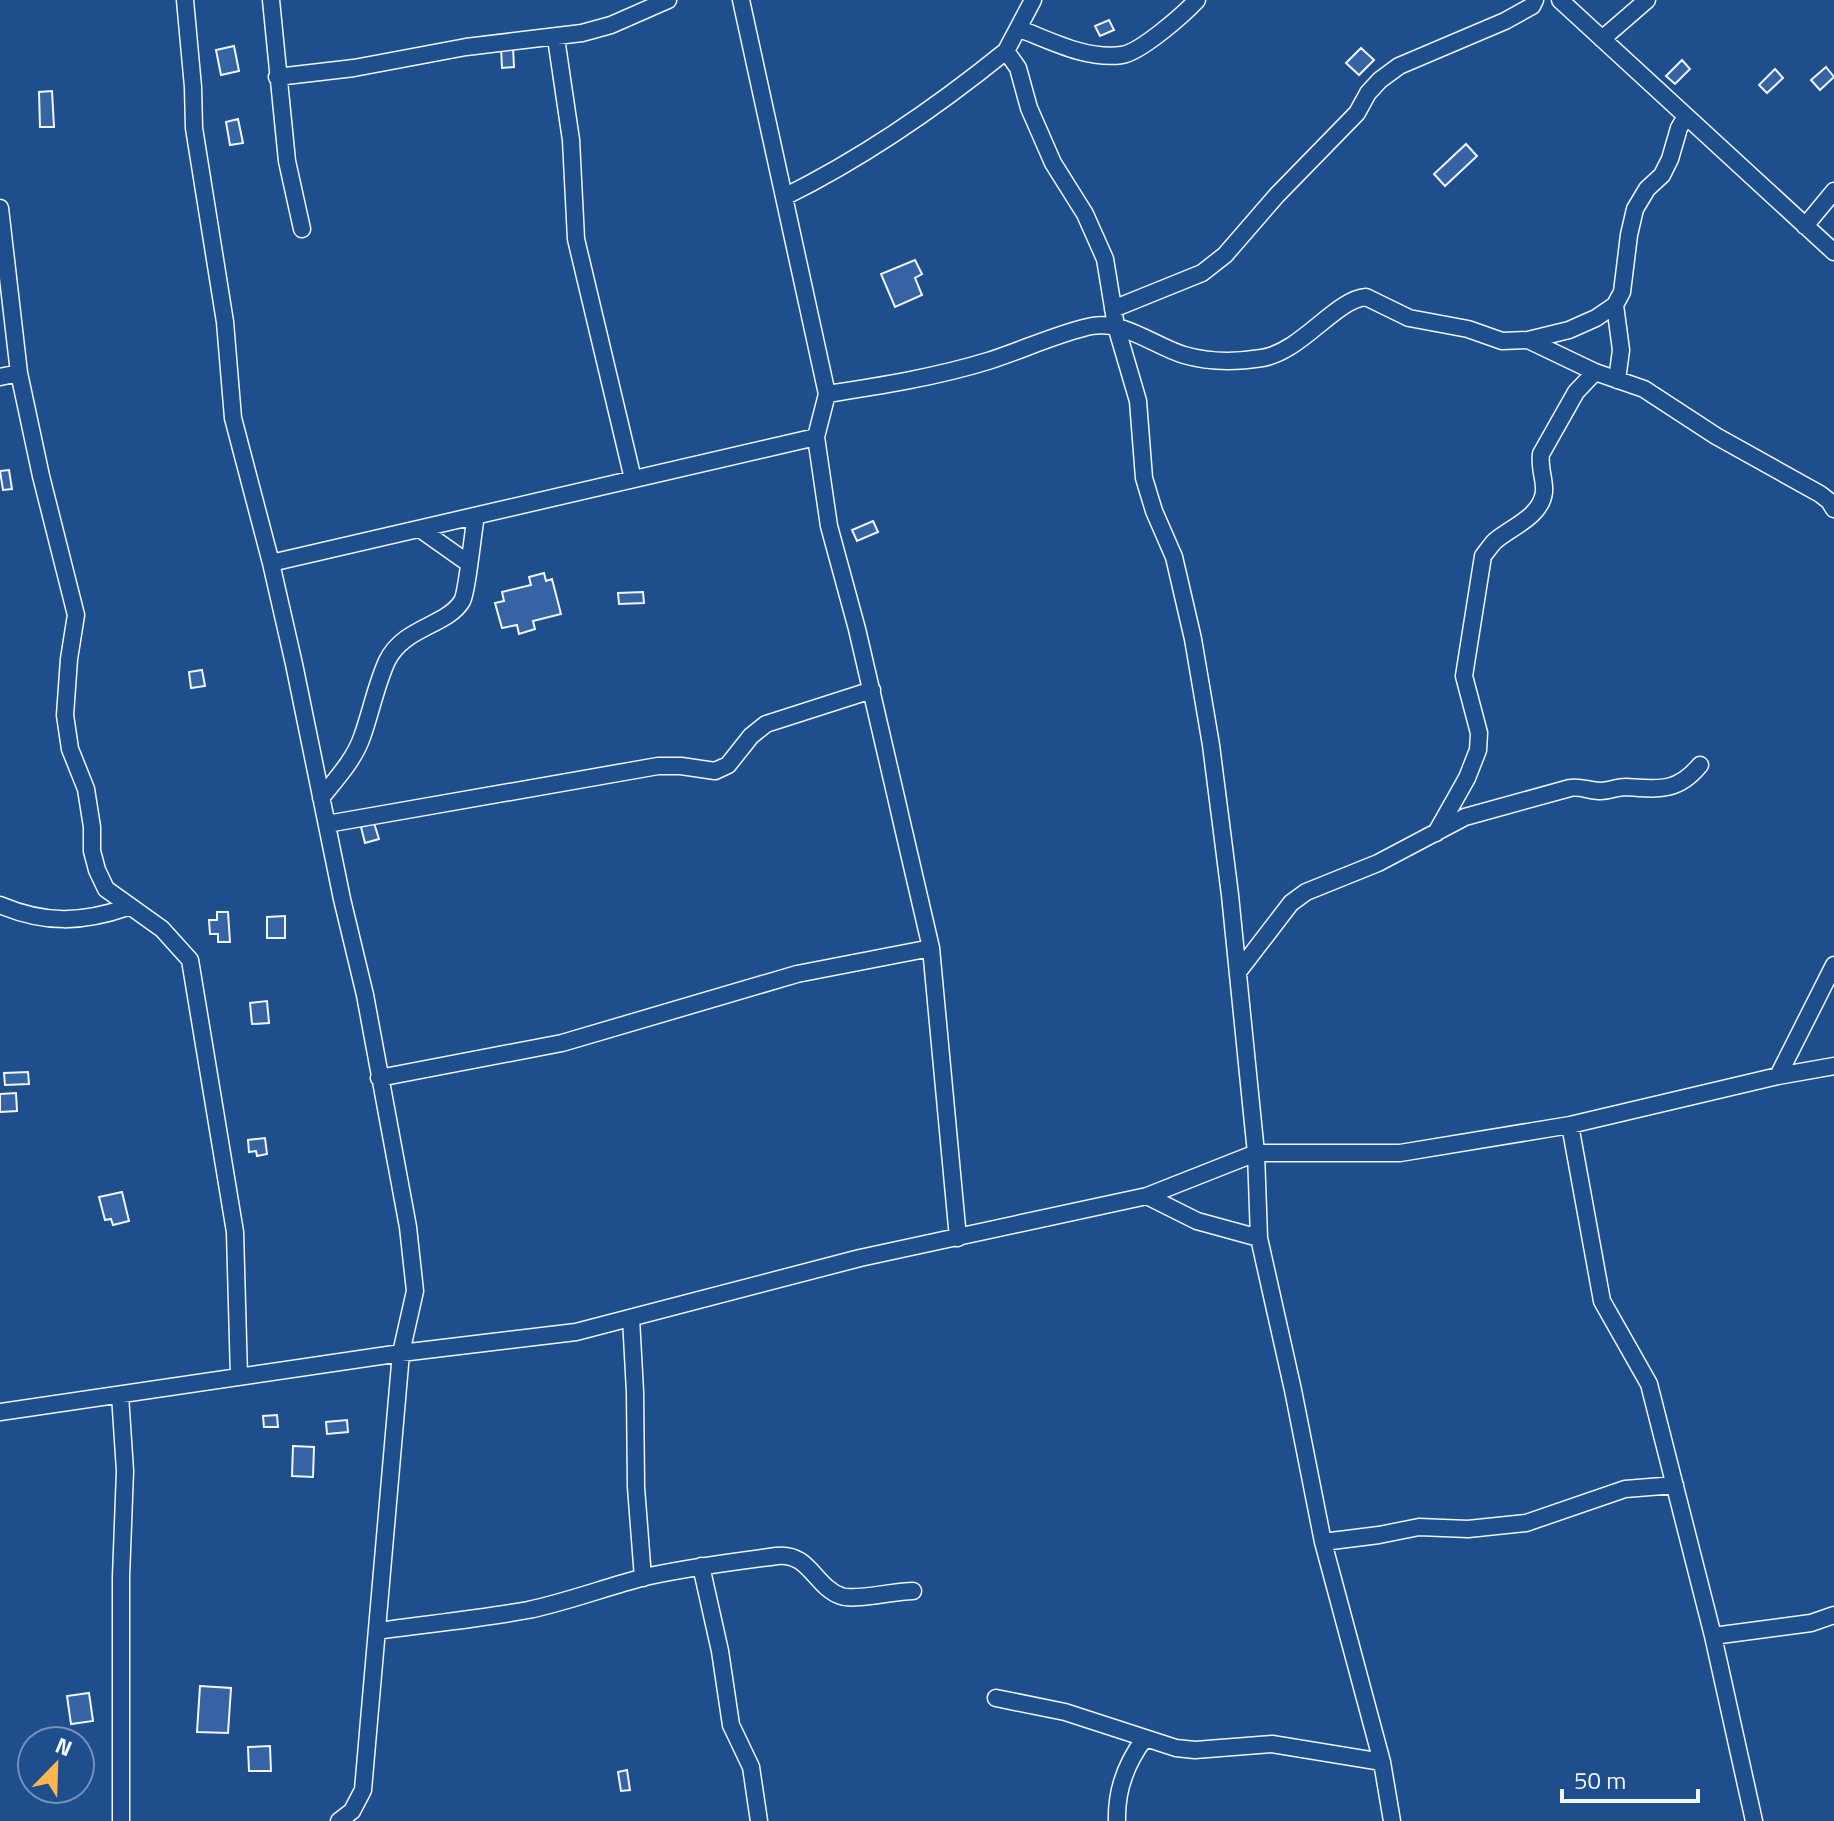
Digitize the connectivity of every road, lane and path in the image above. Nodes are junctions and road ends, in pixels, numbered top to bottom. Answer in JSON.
{"nodes":[{"id":1,"x":185,"y":0,"type":"edge"},
{"id":2,"x":271,"y":0,"type":"edge"},
{"id":3,"x":668,"y":0,"type":"edge"},
{"id":4,"x":741,"y":0,"type":"edge"},
{"id":5,"x":1033,"y":0,"type":"edge"},
{"id":6,"x":1197,"y":0,"type":"edge"},
{"id":7,"x":1647,"y":0,"type":"edge"},
{"id":8,"x":1561,"y":1,"type":"edge"},
{"id":9,"x":1533,"y":3,"type":"edge"},
{"id":10,"x":1020,"y":29,"type":"junction"},
{"id":11,"x":556,"y":38,"type":"junction"},
{"id":12,"x":1602,"y":39,"type":"junction"},
{"id":13,"x":1006,"y":51,"type":"junction"},
{"id":14,"x":277,"y":77,"type":"junction"},
{"id":15,"x":1686,"y":116,"type":"junction"},
{"id":16,"x":1834,"y":191,"type":"edge"},
{"id":17,"x":784,"y":197,"type":"junction"},
{"id":18,"x":0,"y":208,"type":"edge"},
{"id":19,"x":1805,"y":226,"type":"junction"},
{"id":20,"x":302,"y":229,"type":"dead end"},
{"id":21,"x":1834,"y":252,"type":"edge"},
{"id":22,"x":1615,"y":305,"type":"junction"},
{"id":23,"x":1113,"y":309,"type":"junction"},
{"id":24,"x":1116,"y":326,"type":"junction"},
{"id":25,"x":1528,"y":340,"type":"junction"},
{"id":26,"x":1595,"y":372,"type":"junction"},
{"id":27,"x":19,"y":373,"type":"junction"},
{"id":28,"x":0,"y":377,"type":"edge"},
{"id":29,"x":1617,"y":380,"type":"junction"},
{"id":30,"x":827,"y":394,"type":"junction"},
{"id":31,"x":816,"y":437,"type":"junction"},
{"id":32,"x":633,"y":479,"type":"junction"},
{"id":33,"x":1834,"y":509,"type":"edge"},
{"id":34,"x":476,"y":516,"type":"junction"},
{"id":35,"x":420,"y":529,"type":"junction"},
{"id":36,"x":271,"y":563,"type":"junction"},
{"id":37,"x":468,"y":563,"type":"junction"},
{"id":38,"x":872,"y":690,"type":"junction"},
{"id":39,"x":1700,"y":765,"type":"dead end"},
{"id":40,"x":321,"y":798,"type":"junction"},
{"id":41,"x":327,"y":824,"type":"junction"},
{"id":42,"x":1435,"y":834,"type":"junction"},
{"id":43,"x":0,"y":905,"type":"edge"},
{"id":44,"x":128,"y":907,"type":"junction"},
{"id":45,"x":931,"y":948,"type":"junction"},
{"id":46,"x":1834,"y":965,"type":"edge"},
{"id":47,"x":1238,"y":972,"type":"junction"},
{"id":48,"x":1834,"y":1066,"type":"edge"},
{"id":49,"x":1778,"y":1076,"type":"junction"},
{"id":50,"x":379,"y":1078,"type":"junction"},
{"id":51,"x":1570,"y":1125,"type":"junction"},
{"id":52,"x":1256,"y":1153,"type":"junction"},
{"id":53,"x":1147,"y":1196,"type":"junction"},
{"id":54,"x":958,"y":1238,"type":"junction"},
{"id":55,"x":1259,"y":1238,"type":"junction"},
{"id":56,"x":631,"y":1318,"type":"junction"},
{"id":57,"x":401,"y":1353,"type":"junction"},
{"id":58,"x":239,"y":1377,"type":"junction"},
{"id":59,"x":120,"y":1395,"type":"junction"},
{"id":60,"x":0,"y":1412,"type":"edge"},
{"id":61,"x":1675,"y":1485,"type":"junction"},
{"id":62,"x":1323,"y":1542,"type":"junction"},
{"id":63,"x":701,"y":1566,"type":"junction"},
{"id":64,"x":643,"y":1578,"type":"junction"},
{"id":65,"x":913,"y":1591,"type":"dead end"},
{"id":66,"x":1834,"y":1615,"type":"edge"},
{"id":67,"x":377,"y":1631,"type":"junction"},
{"id":68,"x":1713,"y":1636,"type":"junction"},
{"id":69,"x":996,"y":1698,"type":"dead end"},
{"id":70,"x":1145,"y":1738,"type":"junction"},
{"id":71,"x":1382,"y":1762,"type":"junction"},
{"id":72,"x":121,"y":1821,"type":"edge"},
{"id":73,"x":339,"y":1821,"type":"edge"},
{"id":74,"x":759,"y":1821,"type":"edge"},
{"id":75,"x":1117,"y":1821,"type":"edge"},
{"id":76,"x":1392,"y":1821,"type":"edge"},
{"id":77,"x":1754,"y":1821,"type":"edge"}],
"edges":[{"from":1,"to":36,"type":"street"},
{"from":2,"to":14,"type":"street"},
{"from":3,"to":11,"type":"street"},
{"from":4,"to":17,"type":"street"},
{"from":5,"to":10,"type":"street"},
{"from":6,"to":10,"type":"street"},
{"from":7,"to":12,"type":"street"},
{"from":8,"to":9,"type":"street"},
{"from":8,"to":12,"type":"street"},
{"from":9,"to":23,"type":"street"},
{"from":10,"to":13,"type":"street"},
{"from":11,"to":14,"type":"street"},
{"from":11,"to":32,"type":"street"},
{"from":12,"to":15,"type":"street"},
{"from":13,"to":17,"type":"street"},
{"from":13,"to":23,"type":"street"},
{"from":14,"to":20,"type":"street"},
{"from":15,"to":19,"type":"street"},
{"from":15,"to":22,"type":"street"},
{"from":16,"to":19,"type":"street"},
{"from":17,"to":30,"type":"street"},
{"from":18,"to":27,"type":"street"},
{"from":19,"to":21,"type":"street"},
{"from":22,"to":25,"type":"street"},
{"from":22,"to":29,"type":"street"},
{"from":23,"to":24,"type":"street"},
{"from":24,"to":25,"type":"street"},
{"from":24,"to":30,"type":"street"},
{"from":24,"to":47,"type":"street"},
{"from":25,"to":26,"type":"street"},
{"from":26,"to":29,"type":"street"},
{"from":26,"to":42,"type":"street"},
{"from":27,"to":28,"type":"street"},
{"from":27,"to":44,"type":"street"},
{"from":29,"to":33,"type":"street"},
{"from":30,"to":31,"type":"street"},
{"from":31,"to":32,"type":"street"},
{"from":31,"to":38,"type":"street"},
{"from":32,"to":34,"type":"street"},
{"from":34,"to":35,"type":"street"},
{"from":34,"to":37,"type":"street"},
{"from":35,"to":36,"type":"street"},
{"from":35,"to":37,"type":"street"},
{"from":36,"to":40,"type":"street"},
{"from":37,"to":40,"type":"street"},
{"from":38,"to":41,"type":"street"},
{"from":38,"to":45,"type":"street"},
{"from":39,"to":42,"type":"street"},
{"from":40,"to":41,"type":"street"},
{"from":41,"to":50,"type":"street"},
{"from":42,"to":47,"type":"street"},
{"from":43,"to":44,"type":"street"},
{"from":44,"to":58,"type":"street"},
{"from":45,"to":50,"type":"street"},
{"from":45,"to":54,"type":"street"},
{"from":46,"to":49,"type":"street"},
{"from":47,"to":52,"type":"street"},
{"from":48,"to":49,"type":"street"},
{"from":49,"to":51,"type":"street"},
{"from":50,"to":57,"type":"street"},
{"from":51,"to":52,"type":"street"},
{"from":51,"to":61,"type":"street"},
{"from":52,"to":53,"type":"street"},
{"from":52,"to":55,"type":"street"},
{"from":53,"to":54,"type":"street"},
{"from":53,"to":55,"type":"street"},
{"from":54,"to":56,"type":"street"},
{"from":55,"to":62,"type":"street"},
{"from":56,"to":57,"type":"street"},
{"from":56,"to":64,"type":"street"},
{"from":57,"to":58,"type":"street"},
{"from":57,"to":67,"type":"street"},
{"from":58,"to":59,"type":"street"},
{"from":59,"to":60,"type":"street"},
{"from":59,"to":72,"type":"street"},
{"from":61,"to":62,"type":"street"},
{"from":61,"to":68,"type":"street"},
{"from":62,"to":71,"type":"street"},
{"from":63,"to":64,"type":"street"},
{"from":63,"to":65,"type":"street"},
{"from":63,"to":74,"type":"street"},
{"from":64,"to":67,"type":"street"},
{"from":66,"to":68,"type":"street"},
{"from":67,"to":73,"type":"street"},
{"from":68,"to":77,"type":"street"},
{"from":69,"to":70,"type":"street"},
{"from":70,"to":71,"type":"street"},
{"from":70,"to":75,"type":"street"},
{"from":71,"to":76,"type":"street"}]}
